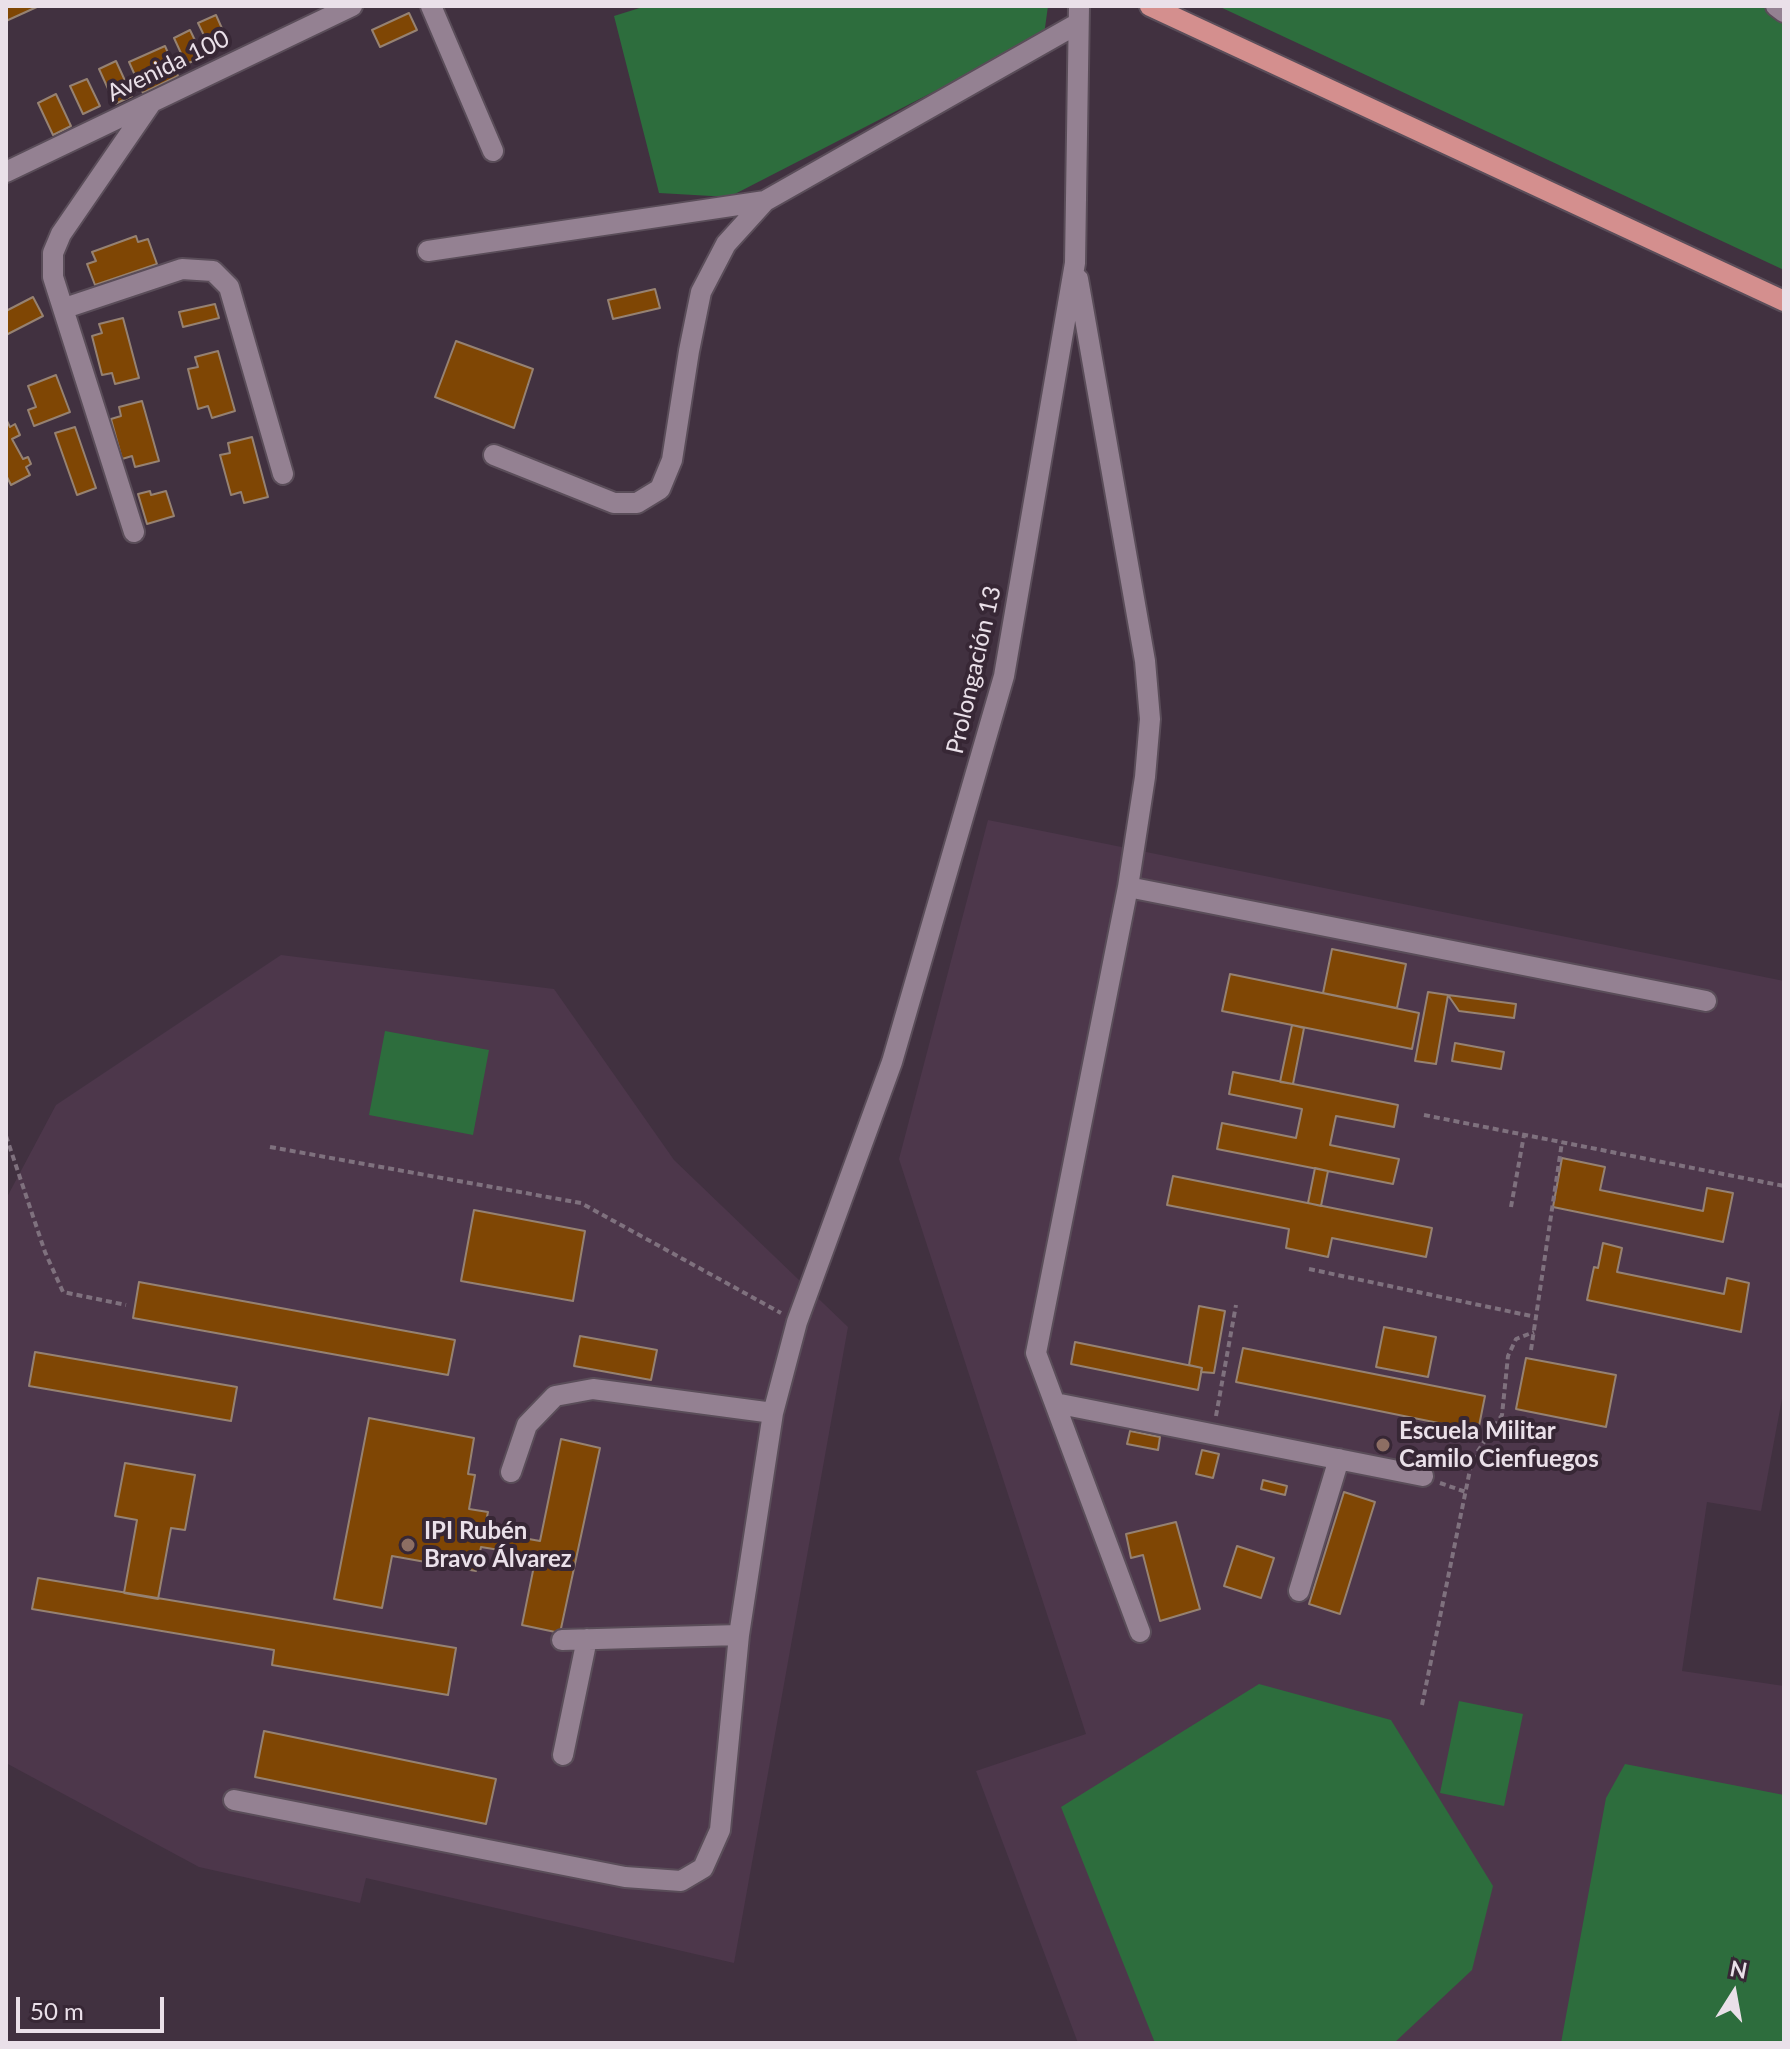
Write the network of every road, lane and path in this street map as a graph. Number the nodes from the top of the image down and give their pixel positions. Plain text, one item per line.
1 (352, 6) edge
2 (431, 6) edge
3 (1150, 6) edge
4 (1776, 6) edge
5 (1784, 12) edge
6 (1078, 15) edge
7 (151, 103) junction
8 (493, 151) dead end
9 (6, 172) edge
10 (765, 201) junction
11 (428, 251) dead end
12 (1075, 263) junction
13 (1784, 301) edge
14 (65, 308) junction
15 (494, 455) dead end
16 (283, 474) dead end
17 (134, 532) dead end
18 (1128, 887) junction
19 (1706, 1001) dead end
20 (1424, 1115) dead end
21 (1524, 1135) junction
22 (6, 1136) edge
23 (1562, 1142) junction
24 (270, 1147) dead end
25 (1784, 1186) edge
26 (1511, 1207) dead end
27 (1309, 1269) dead end
28 (126, 1305) dead end
29 (1236, 1305) dead end
30 (1536, 1317) junction
31 (797, 1322) junction
32 (1534, 1332) junction
33 (1531, 1350) dead end
34 (1055, 1403) junction
35 (773, 1413) junction
36 (1213, 1434) junction
37 (1339, 1459) junction
38 (511, 1472) dead end
39 (1423, 1476) joint
40 (1466, 1492) junction
41 (1299, 1591) dead end
42 (1140, 1632) dead end
43 (739, 1635) junction
44 (587, 1639) junction
45 (562, 1640) dead end
46 (1422, 1705) dead end
47 (563, 1755) dead end
48 (234, 1800) dead end

1 - 7 street, Avenida 100
2 - 8 street
3 - 13 main road
4 - 5 street
6 - 10 street
6 - 12 street, Prolongación 13
7 - 9 street, Avenida 100
7 - 14 street
10 - 11 street
10 - 15 street
12 - 18 street
12 - 31 street, Prolongación 13
14 - 16 street
14 - 17 street
18 - 19 street
18 - 34 street
20 - 21 path
21 - 23 path
21 - 26 path
22 - 28 path
23 - 25 path
23 - 30 path
24 - 31 path
27 - 30 path
29 - 36 path
30 - 32 path
31 - 35 street, Prolongación 13
32 - 33 path
32 - 40 path
34 - 36 street
34 - 42 street
35 - 38 street
35 - 43 street, Prolongación 13
36 - 37 street
37 - 39 street
37 - 41 street
39 - 40 path
40 - 46 path
43 - 44 street
43 - 48 street, Prolongación 13
44 - 45 street
44 - 47 street

